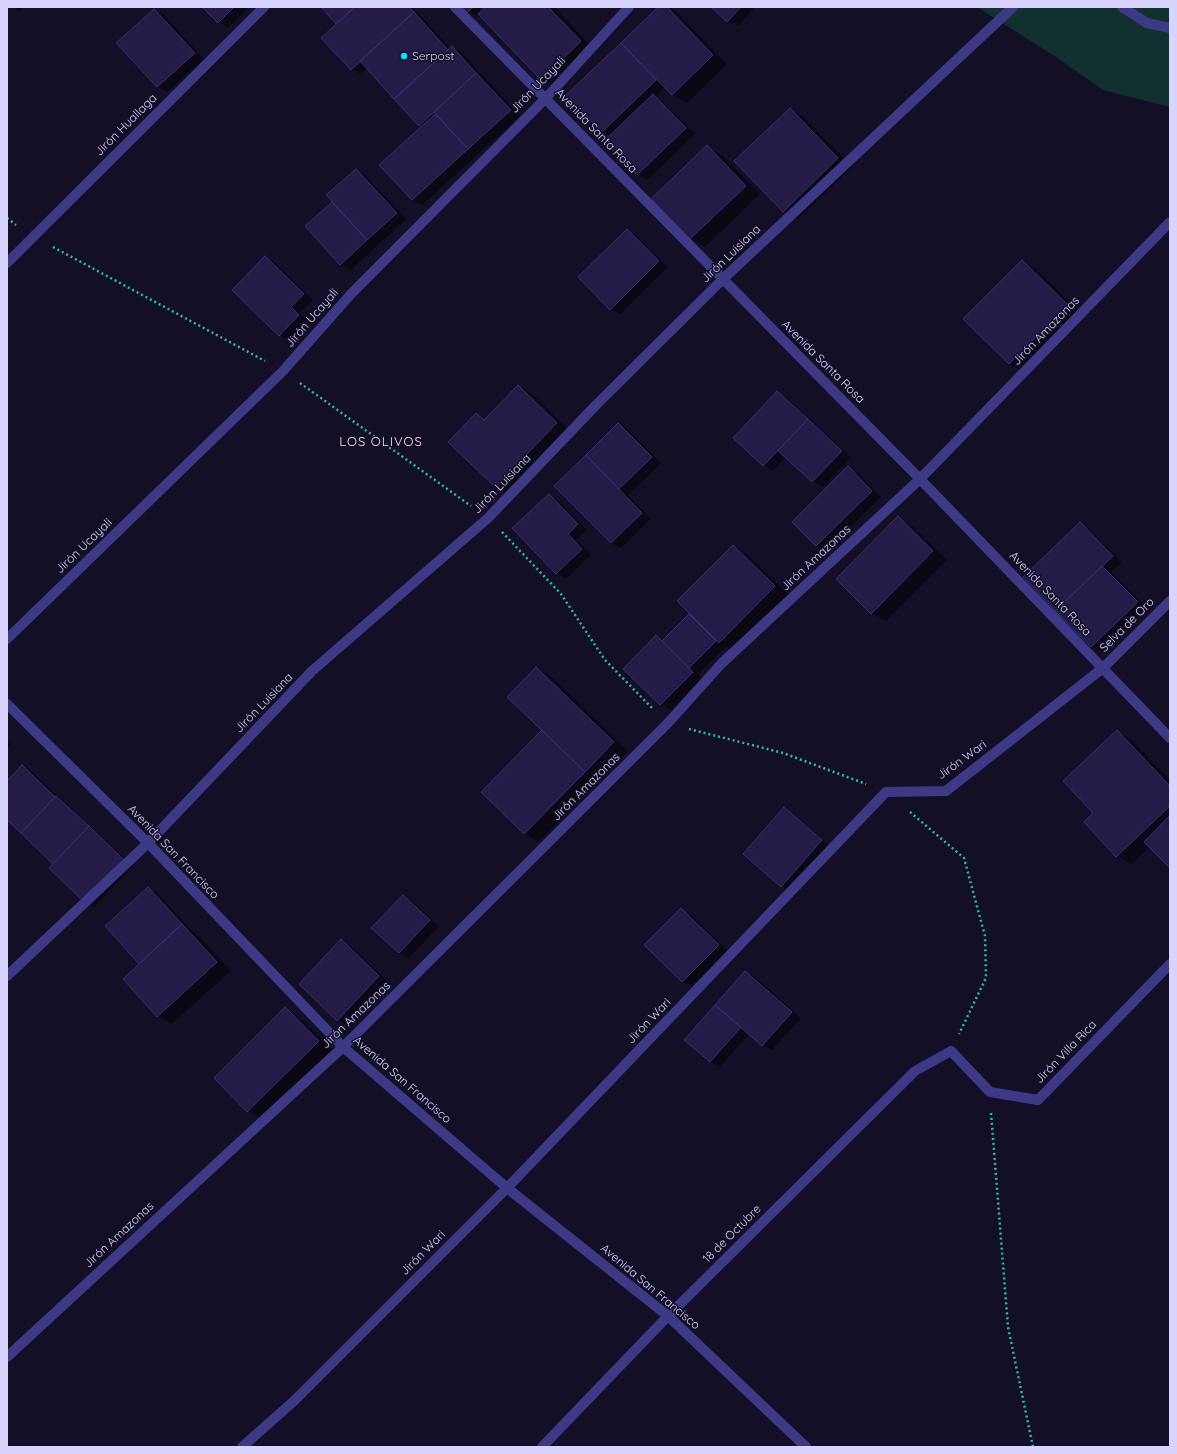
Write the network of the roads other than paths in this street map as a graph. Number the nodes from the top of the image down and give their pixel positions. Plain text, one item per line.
1 (264, 7) edge
2 (455, 7) edge
3 (630, 7) edge
4 (1013, 7) edge
5 (1122, 7) edge
6 (1170, 28) edge
7 (546, 98) junction
8 (1170, 222) edge
9 (7, 263) edge
10 (723, 279) junction
11 (920, 479) junction
12 (1170, 601) edge
13 (7, 639) edge
14 (1103, 668) junction
15 (7, 704) edge
16 (1170, 738) edge
17 (148, 843) junction
18 (1170, 964) edge
19 (7, 976) edge
20 (343, 1047) junction
21 (951, 1051) joint
22 (507, 1188) junction
23 (668, 1316) junction
24 (7, 1356) edge
25 (242, 1447) edge
26 (542, 1447) edge
27 (806, 1447) edge

1 - 9 street, Jirón Huallaga
2 - 7 street, Avenida Santa Rosa
3 - 7 street, Jirón Ucayali
4 - 10 street, Jirón Luisiana
5 - 6 street
7 - 10 street, Avenida Santa Rosa
7 - 13 street, Jirón Ucayali
8 - 11 street, Jirón Amazonas
10 - 11 street, Avenida Santa Rosa
10 - 17 street, Jirón Luisiana
11 - 14 street, Avenida Santa Rosa
11 - 20 street, Jirón Amazonas
12 - 14 street, Selva de Oro
14 - 16 street, Avenida Santa Rosa
14 - 22 street, Jirón Wari
15 - 17 street, Avenida San Francisco
17 - 19 street, Jirón Luisiana
17 - 20 street, Avenida San Francisco
18 - 21 street, Jirón Villa Rica
20 - 22 street, Avenida San Francisco
20 - 24 street, Jirón Amazonas
21 - 23 street, 18 de Octubre
22 - 23 street, Avenida San Francisco
22 - 25 street, Jirón Wari
23 - 26 street, 18 de Octubre
23 - 27 street, Avenida San Francisco

